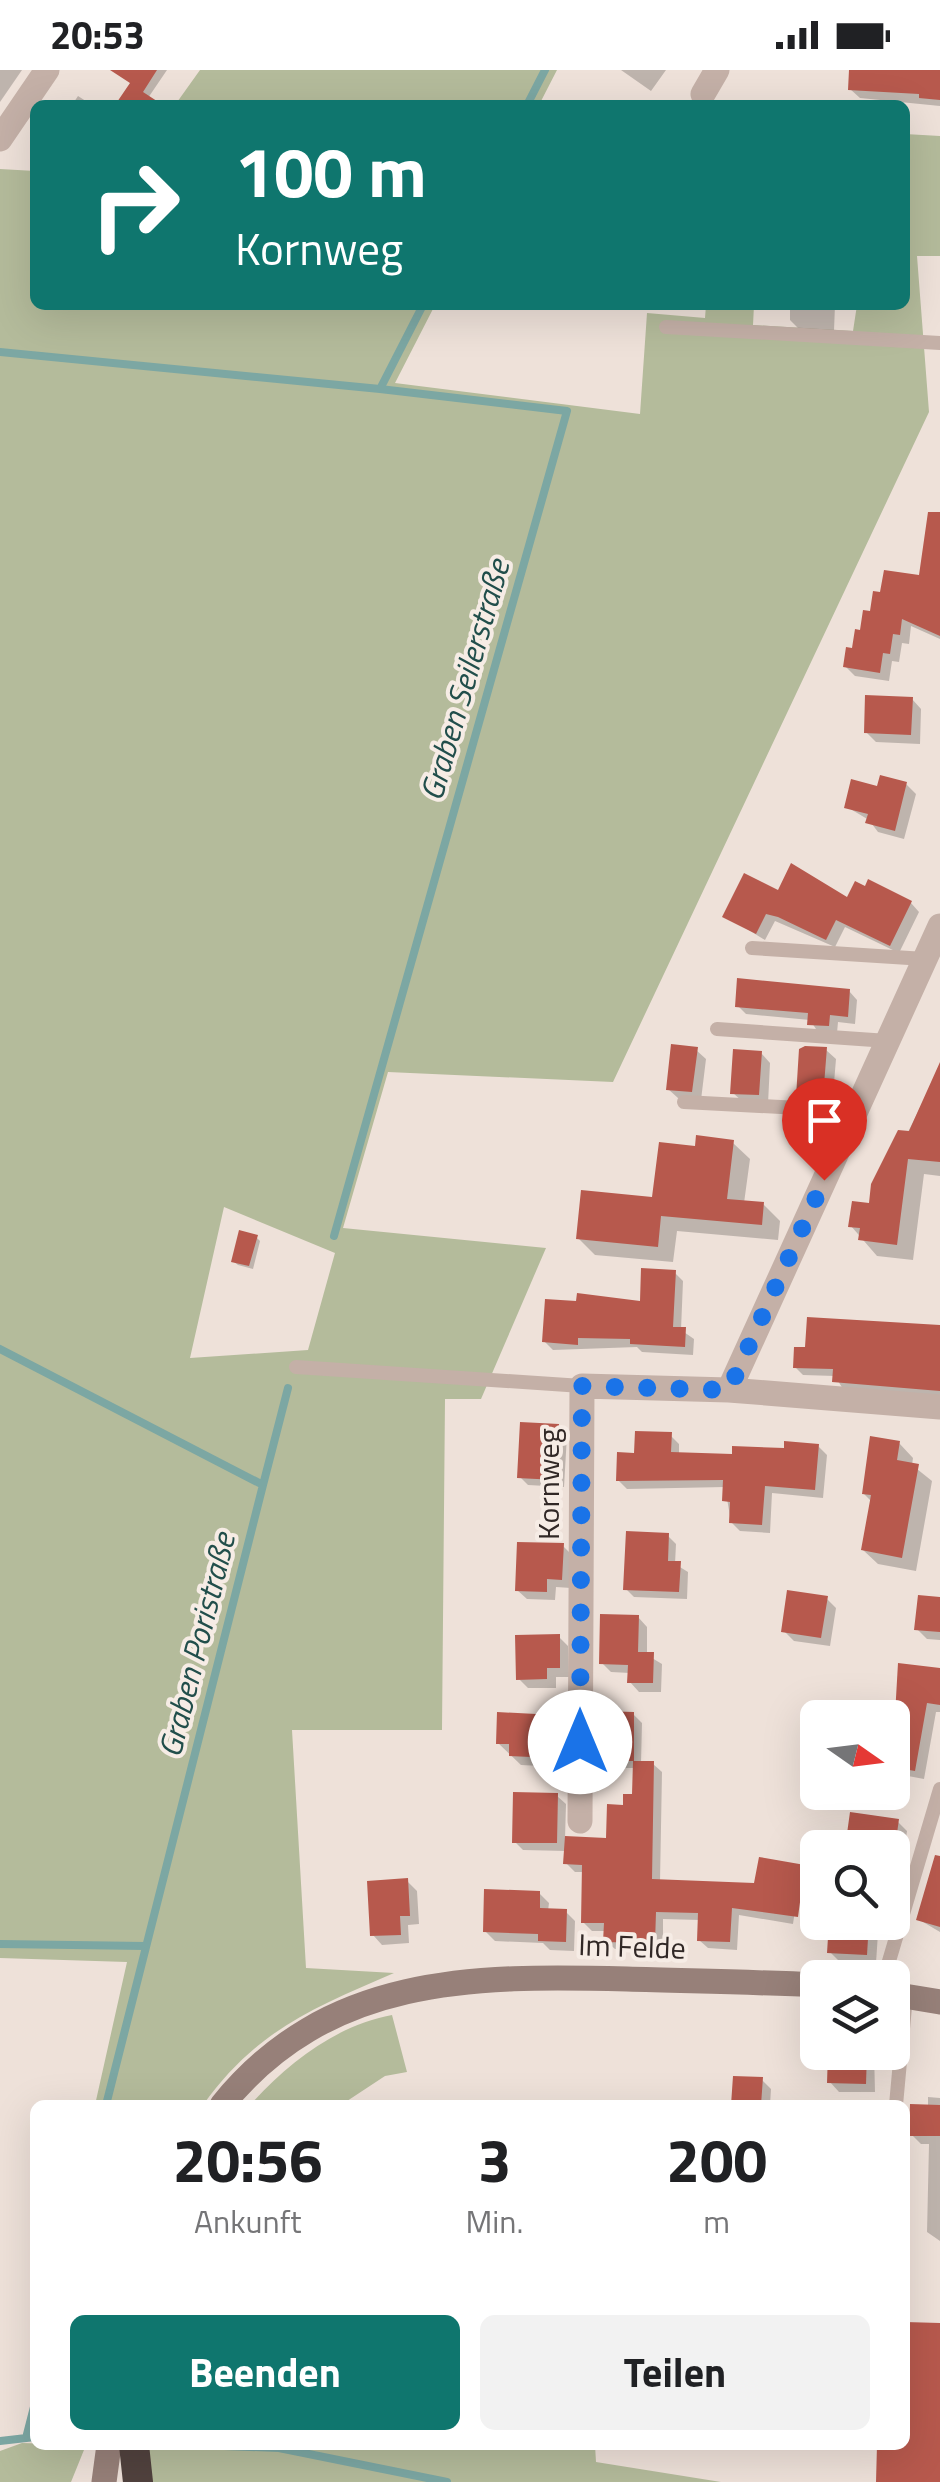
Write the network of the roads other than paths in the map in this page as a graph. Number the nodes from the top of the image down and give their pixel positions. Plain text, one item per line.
1 (47, 70) edge
2 (717, 70) edge
3 (703, 94) dead end
4 (0, 139) edge
5 (666, 327) dead end
6 (940, 342) edge
7 (940, 926) edge
8 (752, 948) dead end
9 (925, 959) junction
10 (717, 1029) dead end
11 (888, 1041) junction
12 (684, 1102) dead end
13 (856, 1111) junction
14 (296, 1367) dead end
15 (582, 1386) junction
16 (729, 1390) junction
17 (940, 1406) edge
18 (940, 1790) edge
19 (580, 1821) dead end
20 (889, 1960) edge
21 (800, 1984) edge
22 (910, 1997) edge
23 (940, 2002) edge
24 (897, 2070) edge
25 (227, 2100) edge
26 (896, 2100) edge
27 (135, 2450) edge
28 (138, 2482) edge

1 - 4 street
2 - 3 street
5 - 6 lane
7 - 9 street
8 - 9 lane
9 - 11 street
10 - 11 lane
11 - 13 street
12 - 13 lane
13 - 16 street
14 - 15 lane
15 - 16 street, Kornweg
15 - 19 street, Kornweg
16 - 17 street, Kornweg
18 - 20 lane
21 - 25 main road, Im Felde
22 - 23 main road
24 - 26 lane
27 - 28 highway

